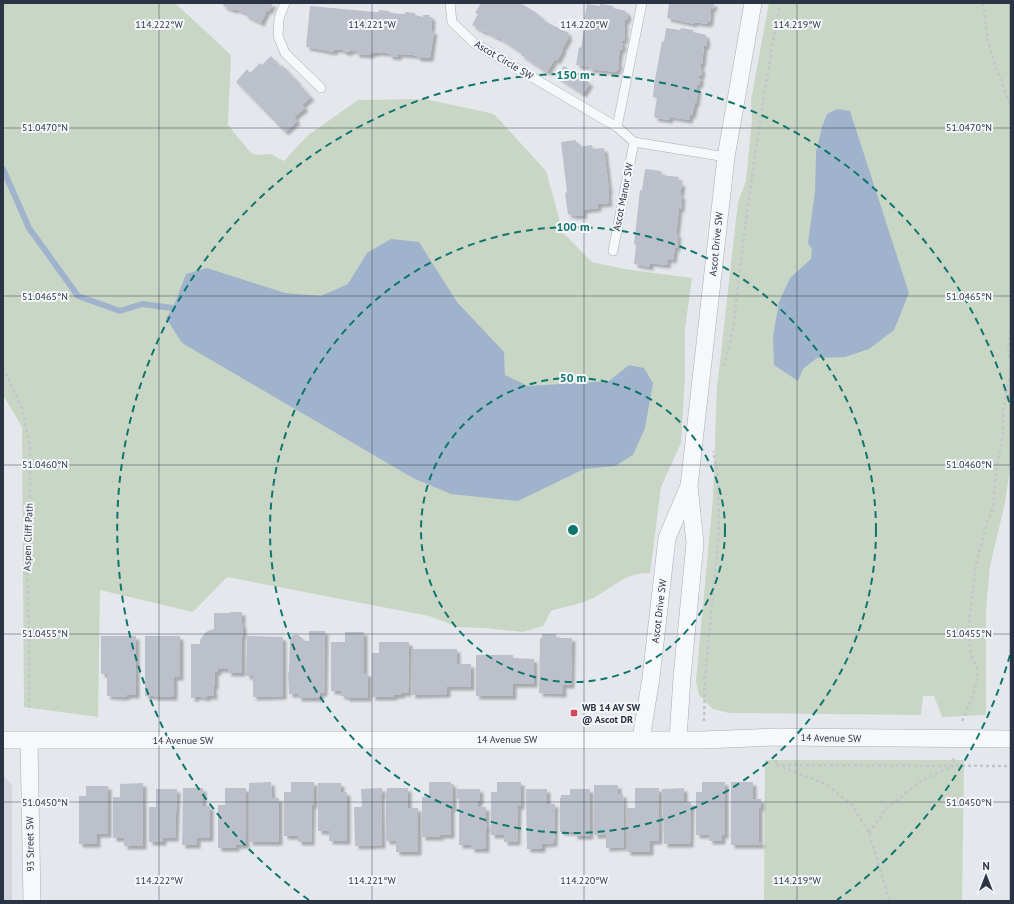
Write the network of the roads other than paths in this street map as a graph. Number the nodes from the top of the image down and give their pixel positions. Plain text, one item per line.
1 (285, 3) edge
2 (450, 3) edge
3 (642, 3) edge
4 (753, 3) edge
5 (321, 88) dead end
6 (617, 127) junction
7 (634, 142) junction
8 (726, 157) junction
9 (613, 251) dead end
10 (689, 486) junction
11 (641, 739) junction
12 (678, 739) junction
13 (1011, 739) edge
14 (3, 740) edge
15 (29, 740) junction
16 (32, 901) edge

1 - 5 lane
2 - 6 lane, Ascot Circle SW
3 - 6 lane
4 - 8 street, Ascot Drive SW
6 - 7 lane, Ascot Circle SW
7 - 8 lane
7 - 9 lane, Ascot Manor SW
8 - 10 street, Ascot Drive SW
10 - 11 street, Ascot Drive SW
10 - 12 street, Ascot Drive SW
11 - 12 street, 14 Avenue SW
11 - 15 street, 14 Avenue SW
12 - 13 street, 14 Avenue SW
14 - 15 street, 14 Avenue SW
15 - 16 street, 93 Street SW

